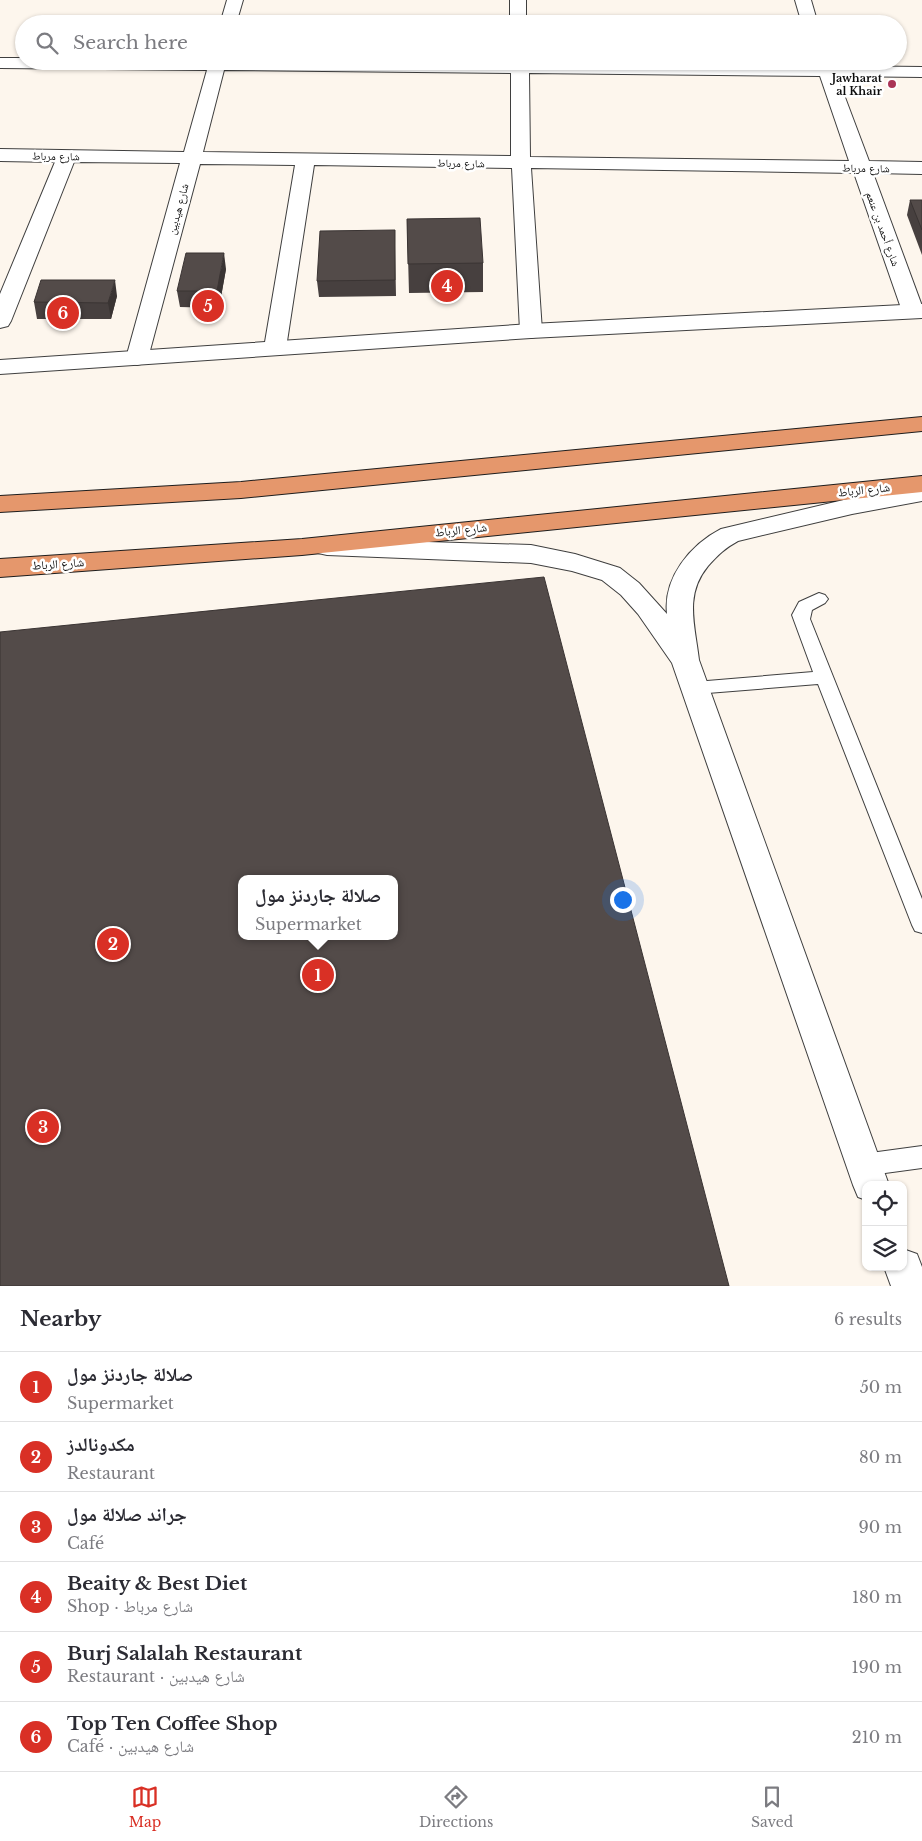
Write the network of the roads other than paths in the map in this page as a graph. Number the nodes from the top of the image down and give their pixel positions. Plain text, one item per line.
1 (235, 0) edge
2 (518, 0) edge
3 (803, 0) edge
4 (231, 15) edge
5 (518, 15) edge
6 (807, 15) edge
7 (0, 63) edge
8 (15, 63) edge
9 (216, 70) edge
10 (520, 70) edge
11 (825, 70) edge
12 (889, 70) edge
13 (922, 72) edge
14 (0, 155) edge
15 (67, 155) junction
16 (192, 159) junction
17 (305, 161) junction
18 (521, 164) junction
19 (861, 168) junction
20 (922, 168) edge
21 (917, 311) edge
22 (0, 321) edge
23 (531, 332) junction
24 (275, 348) junction
25 (137, 358) junction
26 (0, 367) edge
27 (922, 424) edge
28 (922, 484) edge
29 (922, 494) edge
30 (0, 504) edge
31 (302, 547) junction
32 (0, 568) edge
33 (819, 599) dead end
34 (690, 674) junction
35 (824, 677) junction
36 (922, 925) edge
37 (922, 1156) edge
38 (867, 1175) edge
39 (904, 1271) edge
40 (910, 1286) edge

1 - 4 street
2 - 5 street
3 - 6 street
7 - 8 street
9 - 16 street, شارع هيدبين
10 - 18 street
11 - 19 street, شارع أحمد بن عنعم
12 - 13 street
14 - 15 street, شارع مرباط
15 - 16 street, شارع مرباط
15 - 22 street
16 - 17 street, شارع مرباط
16 - 25 street, شارع هيدبين
17 - 18 street, شارع مرباط
17 - 24 street
18 - 19 street, شارع مرباط
18 - 23 street
19 - 20 street, شارع مرباط
19 - 21 street, شارع أحمد بن عنعم
21 - 23 street
23 - 24 street
24 - 25 street
25 - 26 street
27 - 30 highway
28 - 31 highway, شارع الرباط
29 - 34 street
31 - 32 highway, شارع الرباط
31 - 34 street
33 - 35 lane
34 - 35 lane
34 - 38 street
35 - 36 lane
37 - 38 lane
39 - 40 street

